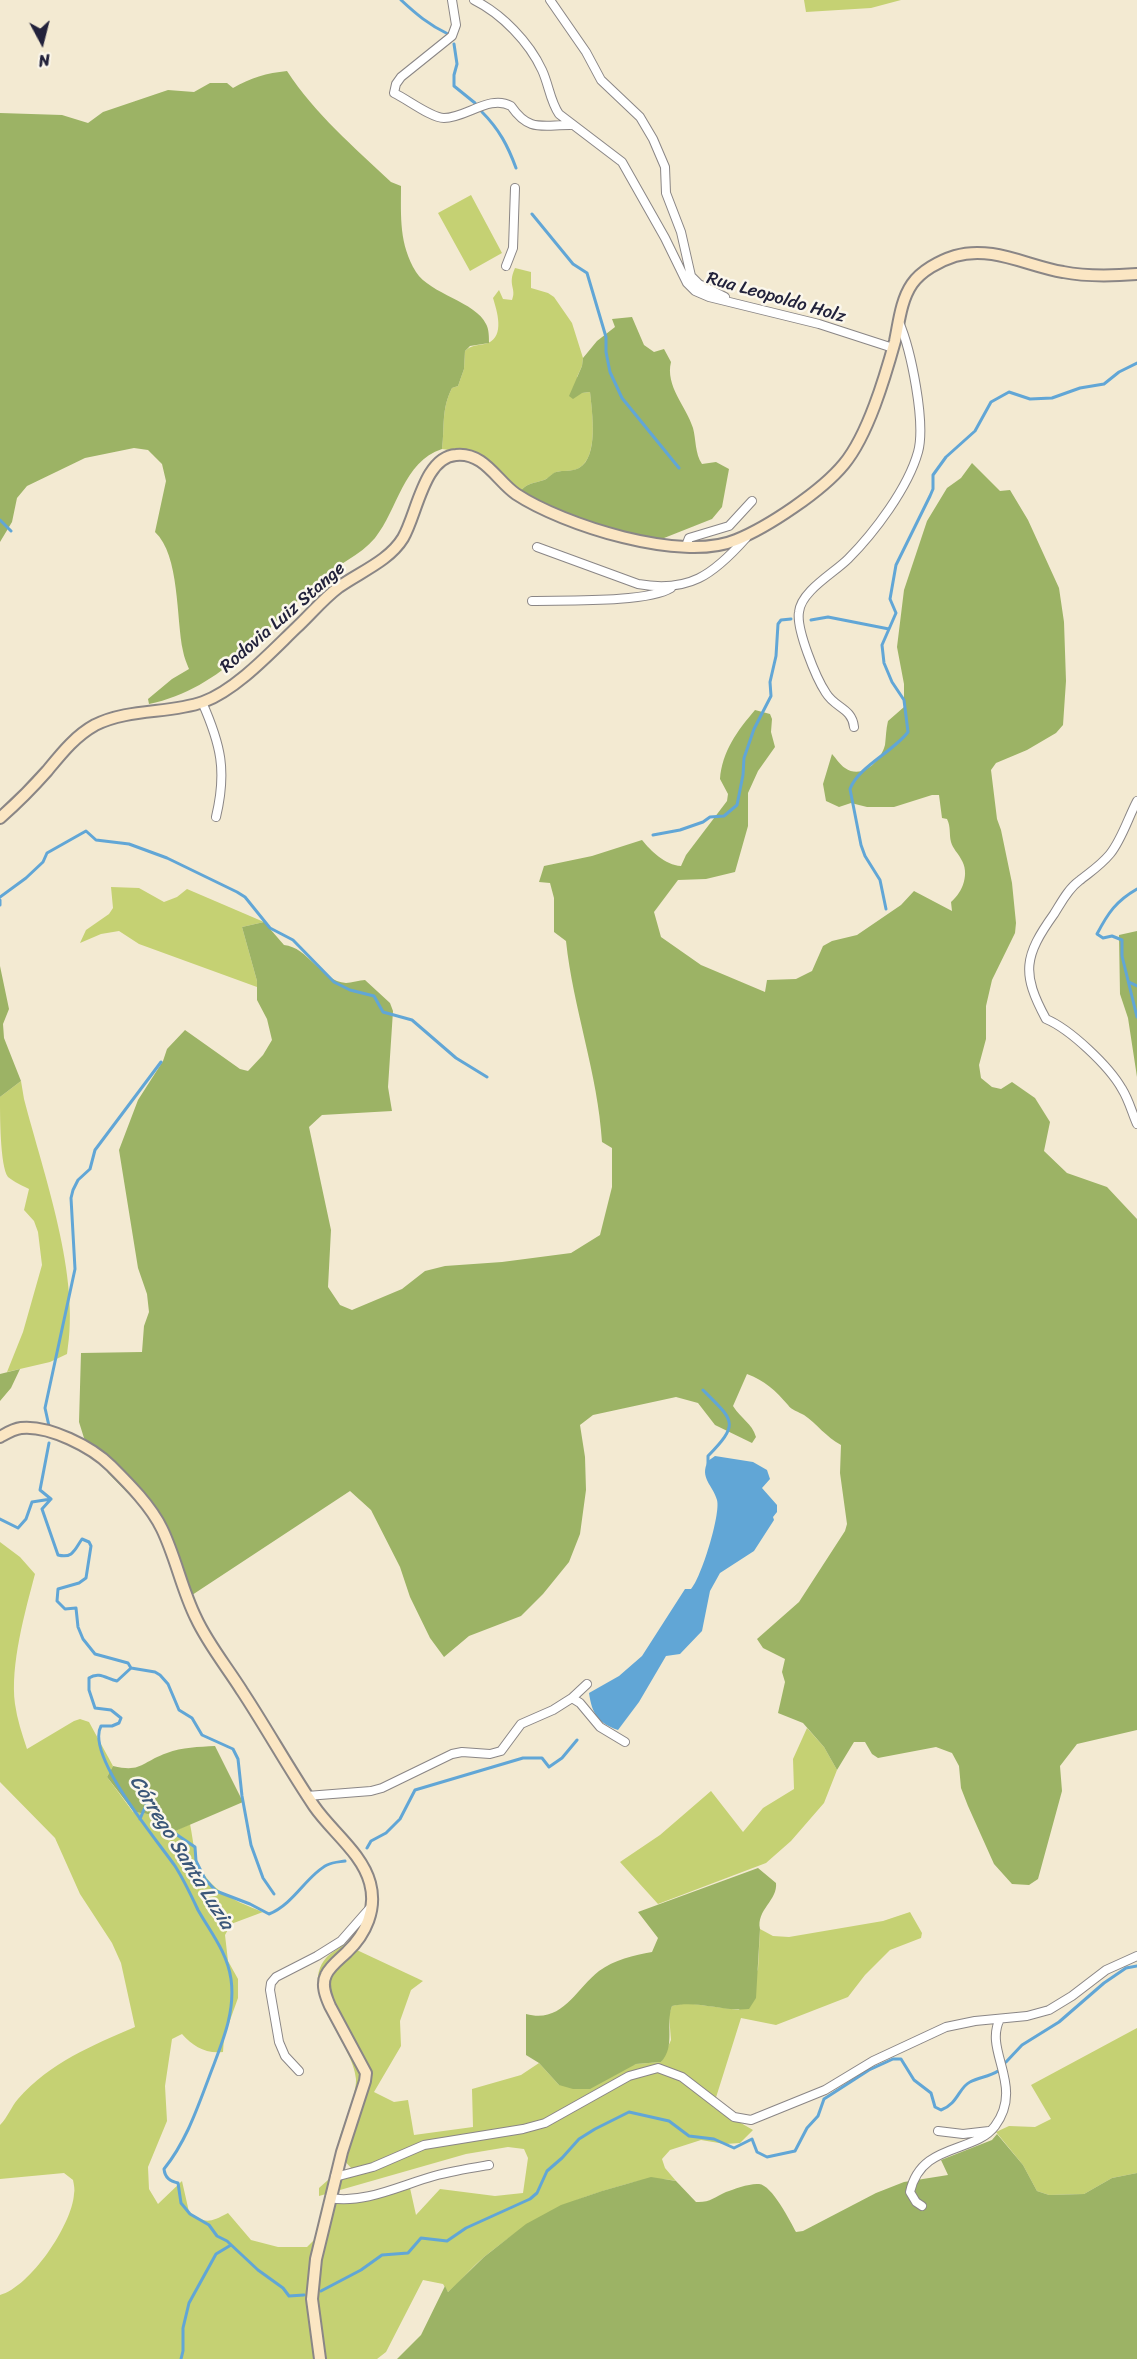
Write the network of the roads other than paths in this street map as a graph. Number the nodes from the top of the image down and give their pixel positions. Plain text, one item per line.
1 (452, 0) edge
2 (474, 0) edge
3 (550, 0) edge
4 (570, 125) junction
5 (515, 188) dead end
6 (506, 266) dead end
7 (1137, 274) edge
8 (744, 305) junction
9 (899, 322) junction
10 (892, 348) junction
11 (752, 501) dead end
12 (749, 534) junction
13 (686, 546) junction
14 (537, 548) dead end
15 (675, 586) junction
16 (532, 602) dead end
17 (202, 702) junction
18 (854, 727) dead end
19 (1137, 801) edge
20 (216, 817) dead end
21 (0, 818) edge
22 (1137, 1124) edge
23 (0, 1437) edge
24 (586, 1684) dead end
25 (572, 1698) junction
26 (626, 1742) dead end
27 (307, 1796) junction
28 (371, 1907) junction
29 (1137, 1956) edge
30 (1000, 2019) junction
31 (299, 2071) dead end
32 (938, 2131) dead end
33 (991, 2131) junction
34 (489, 2165) dead end
35 (335, 2176) junction
36 (330, 2198) junction
37 (922, 2206) dead end
38 (320, 2359) edge

1 - 4 street
2 - 4 street, Rua Leopoldo Holz
3 - 8 street
4 - 8 street, Rua Leopoldo Holz
5 - 6 street
7 - 9 street, Rodovia Luiz Stange
8 - 10 street, Rua Leopoldo Holz
9 - 10 street, Rodovia Luiz Stange
9 - 18 street
10 - 12 street, Rodovia Luiz Stange
11 - 13 street
12 - 13 street, Rodovia Luiz Stange
12 - 15 street
13 - 17 street, Rodovia Luiz Stange
14 - 15 street
15 - 16 street
17 - 20 street
17 - 21 street, Rodovia Luiz Stange
19 - 22 street
23 - 27 street
24 - 25 street
25 - 26 street
25 - 27 street
27 - 28 street
28 - 31 street
28 - 35 street
29 - 30 street
30 - 33 street
30 - 35 street
32 - 33 street
33 - 37 street
34 - 36 street
35 - 36 street
36 - 38 street

